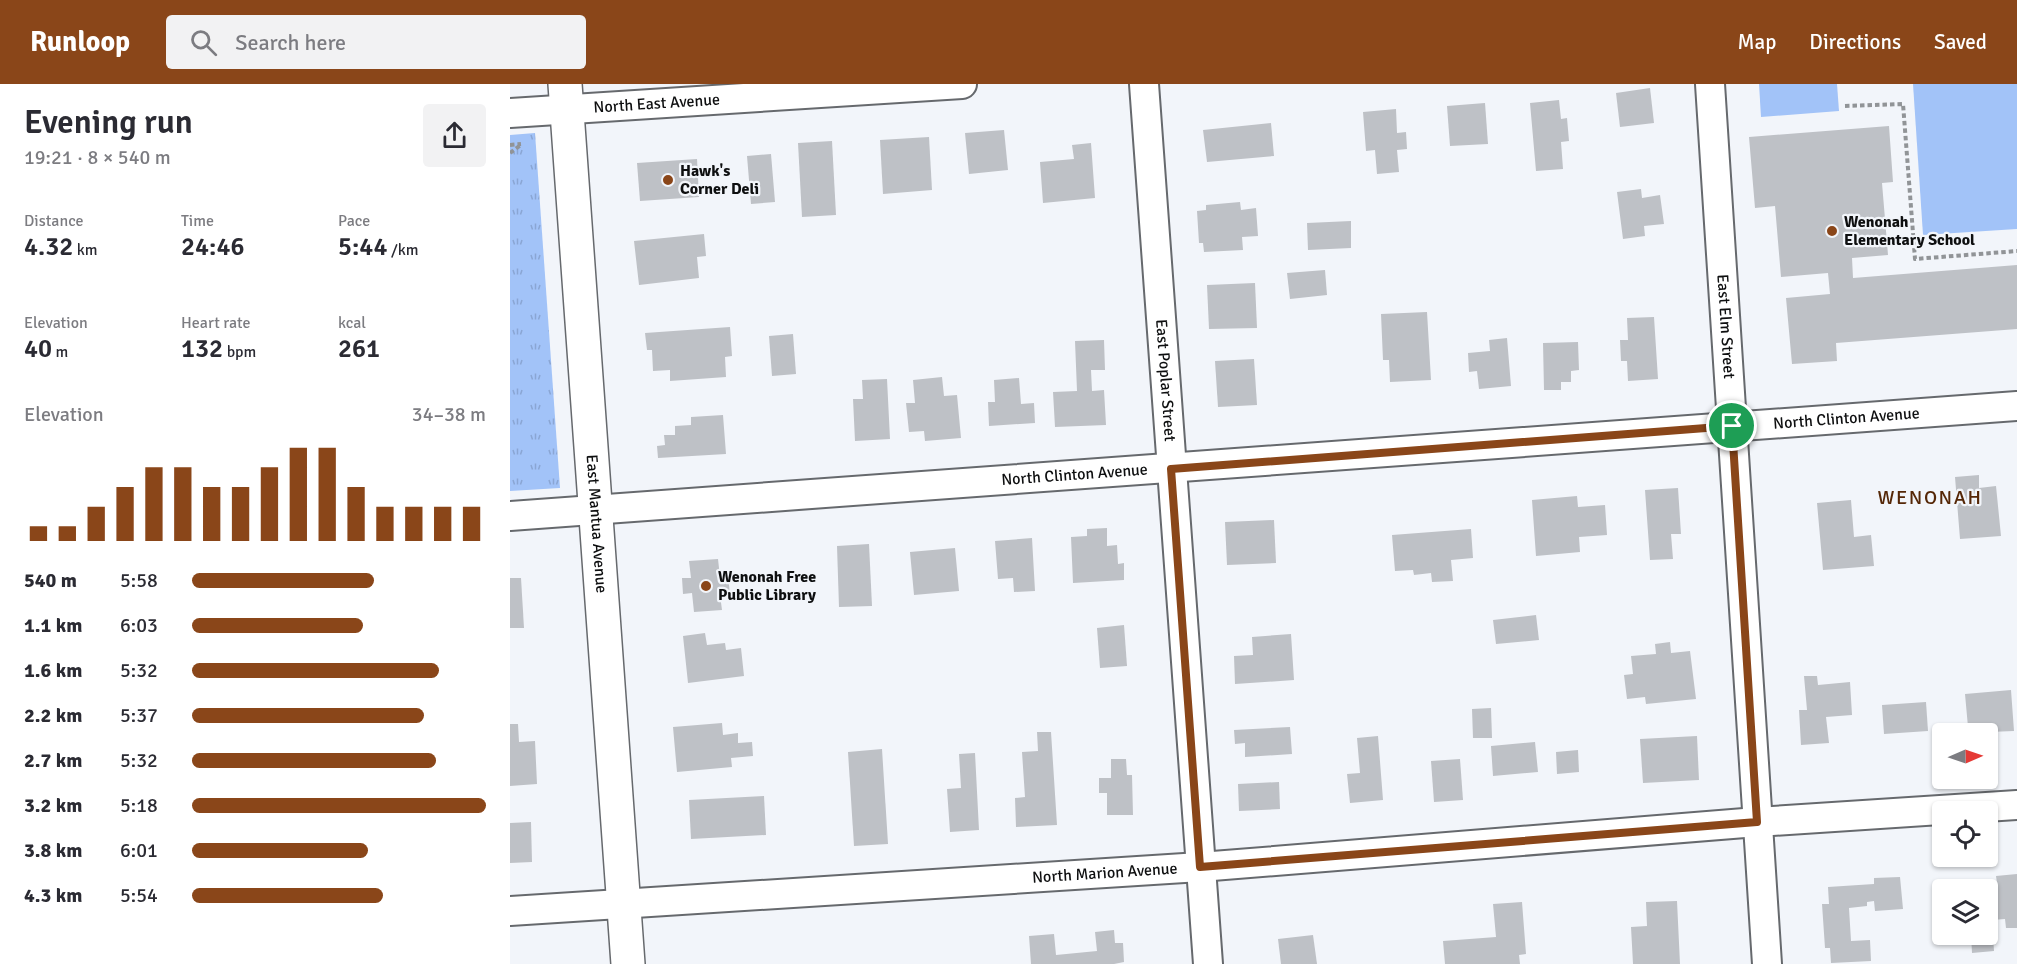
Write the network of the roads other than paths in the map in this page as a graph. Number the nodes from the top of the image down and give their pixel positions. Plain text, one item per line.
1 (962, 84) edge
2 (1144, 84) edge
3 (1710, 84) edge
4 (566, 96) edge
5 (510, 113) edge
6 (2017, 406) edge
7 (1732, 426) junction
8 (1171, 469) junction
9 (597, 510) junction
10 (510, 516) edge
11 (2017, 805) edge
12 (1757, 822) junction
13 (1200, 867) junction
14 (623, 902) junction
15 (510, 911) edge
16 (628, 964) edge
17 (1208, 964) edge
18 (1767, 964) edge

1 - 4 street, North East Avenue
2 - 8 street, East Poplar Street
3 - 7 street, East Elm Street
4 - 5 street, North East Avenue
4 - 9 street, East Mantua Avenue
6 - 7 street, North Clinton Avenue
7 - 8 street, North Clinton Avenue
7 - 12 street, East Elm Street
8 - 9 street, North Clinton Avenue
8 - 13 street, East Poplar Street
9 - 10 street, North Clinton Avenue
9 - 14 street, East Mantua Avenue
11 - 12 street, North Marion Avenue
12 - 13 street, North Marion Avenue
12 - 18 street, East Elm Street
13 - 14 street, North Marion Avenue
13 - 17 street, East Poplar Street
14 - 15 street, North Marion Avenue
14 - 16 street, East Mantua Avenue

